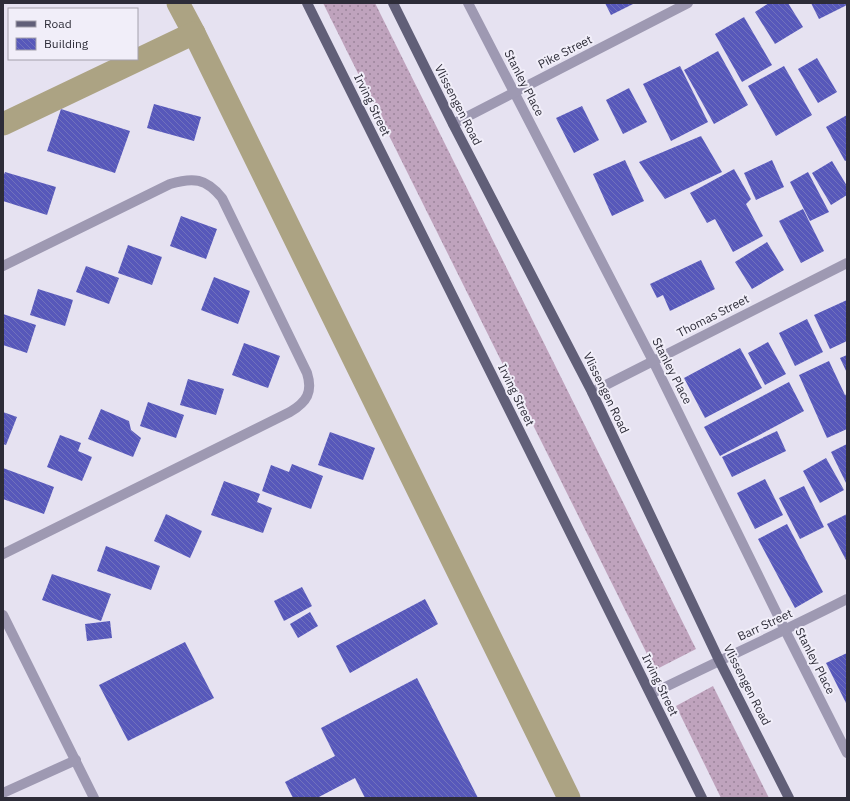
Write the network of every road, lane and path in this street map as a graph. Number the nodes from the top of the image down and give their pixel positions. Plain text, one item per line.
1 (307, 3) edge
2 (393, 3) edge
3 (468, 3) edge
4 (688, 3) edge
5 (514, 93) junction
6 (452, 124) junction
7 (847, 263) edge
8 (3, 266) edge
9 (653, 360) junction
10 (592, 392) junction
11 (3, 554) edge
12 (847, 599) edge
13 (3, 615) edge
14 (785, 630) junction
15 (7, 634) edge
16 (719, 660) junction
17 (651, 694) junction
18 (847, 753) edge
19 (76, 760) junction
20 (3, 793) edge
21 (94, 798) edge
22 (702, 798) edge
23 (789, 798) edge

1 - 17 main road, Irving Street
2 - 6 main road, Vlissengen Road
3 - 5 street, Stanley Place
4 - 5 street, Pike Street
5 - 6 street, Pike Street
5 - 9 street, Stanley Place
6 - 10 main road, Vlissengen Road
7 - 9 street, Thomas Street
8 - 11 street
9 - 10 street, Thomas Street
9 - 14 street, Stanley Place
10 - 16 main road, Vlissengen Road
12 - 14 street, Barr Street
13 - 15 street
14 - 16 street, Barr Street
14 - 18 street, Stanley Place
15 - 19 street
16 - 17 street, Barr Street
16 - 23 main road, Vlissengen Road
17 - 22 main road, Irving Street
19 - 20 street
19 - 21 street

